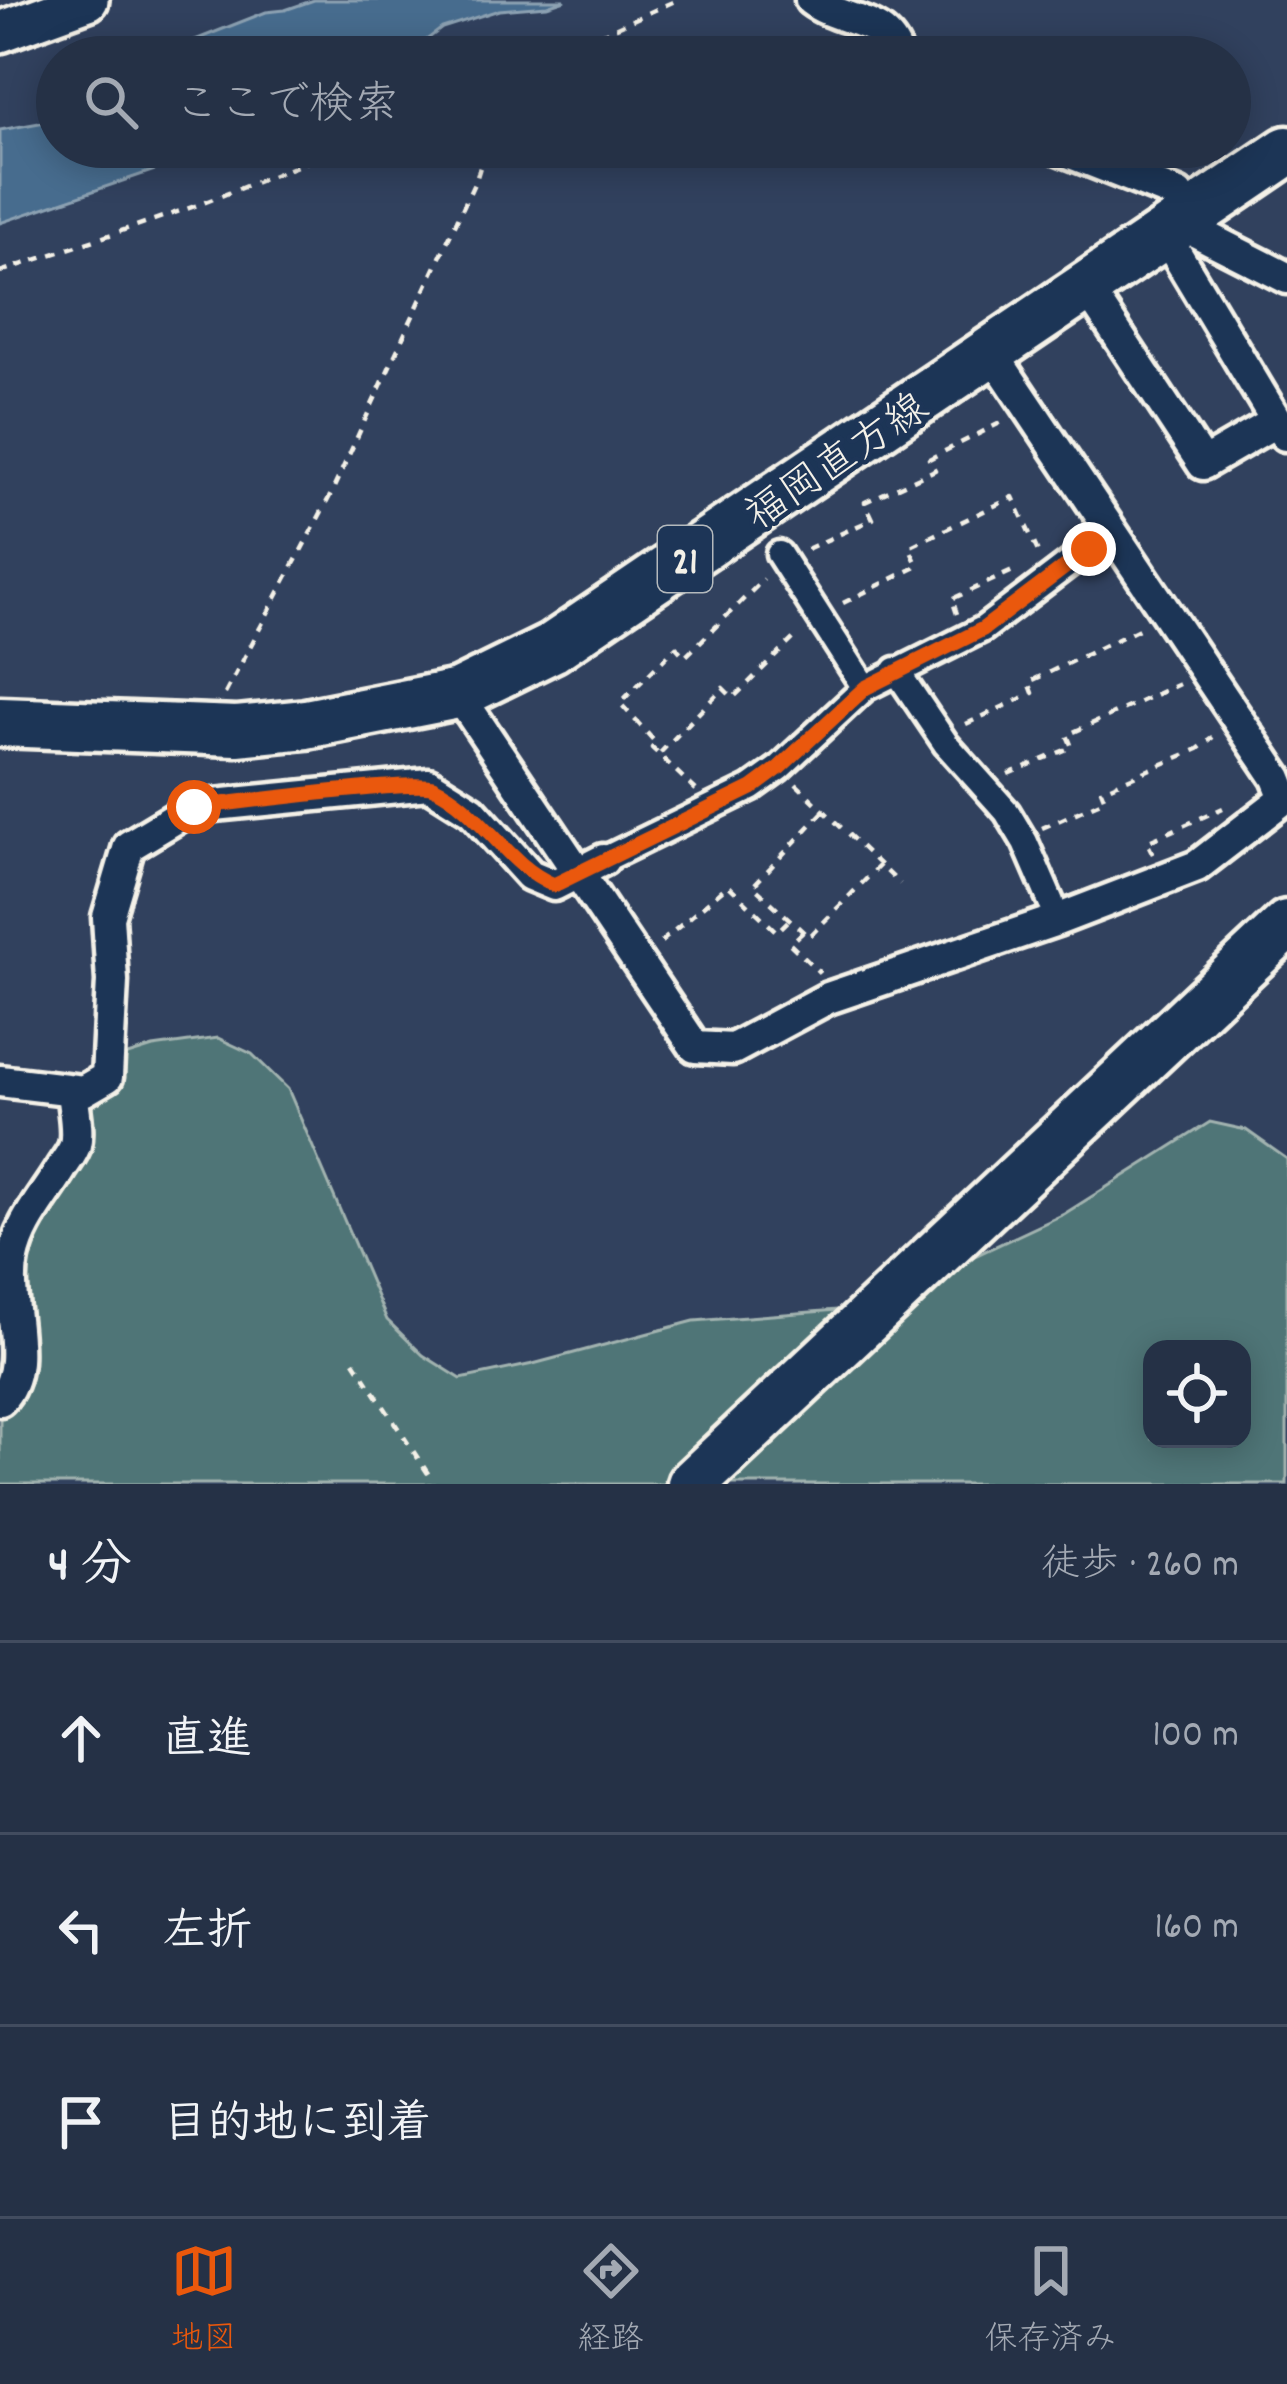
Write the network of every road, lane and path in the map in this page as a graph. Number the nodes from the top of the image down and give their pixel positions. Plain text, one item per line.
1 (88, 0) edge
2 (676, 0) edge
3 (811, 0) edge
4 (0, 32) edge
5 (596, 36) edge
6 (888, 36) edge
7 (1287, 151) edge
8 (292, 168) edge
9 (479, 168) edge
10 (1109, 168) edge
11 (1178, 226) junction
12 (0, 272) edge
13 (1287, 278) edge
14 (1087, 288) junction
15 (992, 353) junction
16 (1029, 409) junction
17 (1282, 429) edge
18 (1112, 531) junction
19 (781, 557) junction
20 (1041, 558) dead end
21 (1023, 566) dead end
22 (1165, 610) junction
23 (818, 615) junction
24 (959, 621) dead end
25 (1203, 668) junction
26 (896, 670) junction
27 (865, 688) junction
28 (458, 694) junction
29 (1236, 718) junction
30 (0, 722) edge
31 (204, 730) junction
32 (941, 735) junction
33 (660, 753) junction
34 (779, 768) junction
35 (981, 785) junction
36 (713, 807) junction
37 (1223, 808) dead end
38 (823, 812) junction
39 (1022, 836) junction
40 (1153, 854) dead end
41 (880, 865) junction
42 (591, 866) junction
43 (900, 884) dead end
44 (1054, 911) junction
45 (789, 920) junction
46 (1287, 925) edge
47 (803, 932) junction
48 (636, 959) junction
49 (842, 993) junction
50 (0, 1081) edge
51 (72, 1090) junction
52 (354, 1361) dead end
53 (0, 1400) edge
54 (429, 1484) edge
55 (692, 1484) edge

1 - 4 street
2 - 5 path
3 - 6 street
7 - 11 main road, 福岡直方線 / 21
8 - 12 path
9 - 31 path
10 - 11 street
11 - 13 street
11 - 14 main road, 福岡直方線 / 21
11 - 17 street
14 - 15 main road, 福岡直方線 / 21
14 - 17 street
15 - 16 street
15 - 28 main road, 福岡直方線 / 21
16 - 18 street
16 - 19 path
18 - 22 street
18 - 26 street
19 - 23 street
19 - 33 path
20 - 23 path
21 - 24 path
22 - 25 street
22 - 32 path
23 - 27 street
23 - 33 path
25 - 29 street
25 - 35 path
26 - 27 street
26 - 32 street
27 - 34 street
28 - 31 main road, 福岡直方線 / 21
28 - 42 street
29 - 39 path
29 - 44 street
30 - 31 main road, 福岡直方線 / 21
32 - 35 street
33 - 36 path
34 - 36 street
34 - 38 path
35 - 39 street
36 - 42 street
37 - 40 path
38 - 41 path
38 - 45 path
39 - 44 street
41 - 43 path
41 - 47 path
42 - 48 street
42 - 51 street
44 - 49 street
45 - 47 path
45 - 48 path
46 - 55 main road
47 - 49 path
48 - 49 street
50 - 51 street
51 - 53 street
52 - 54 path

